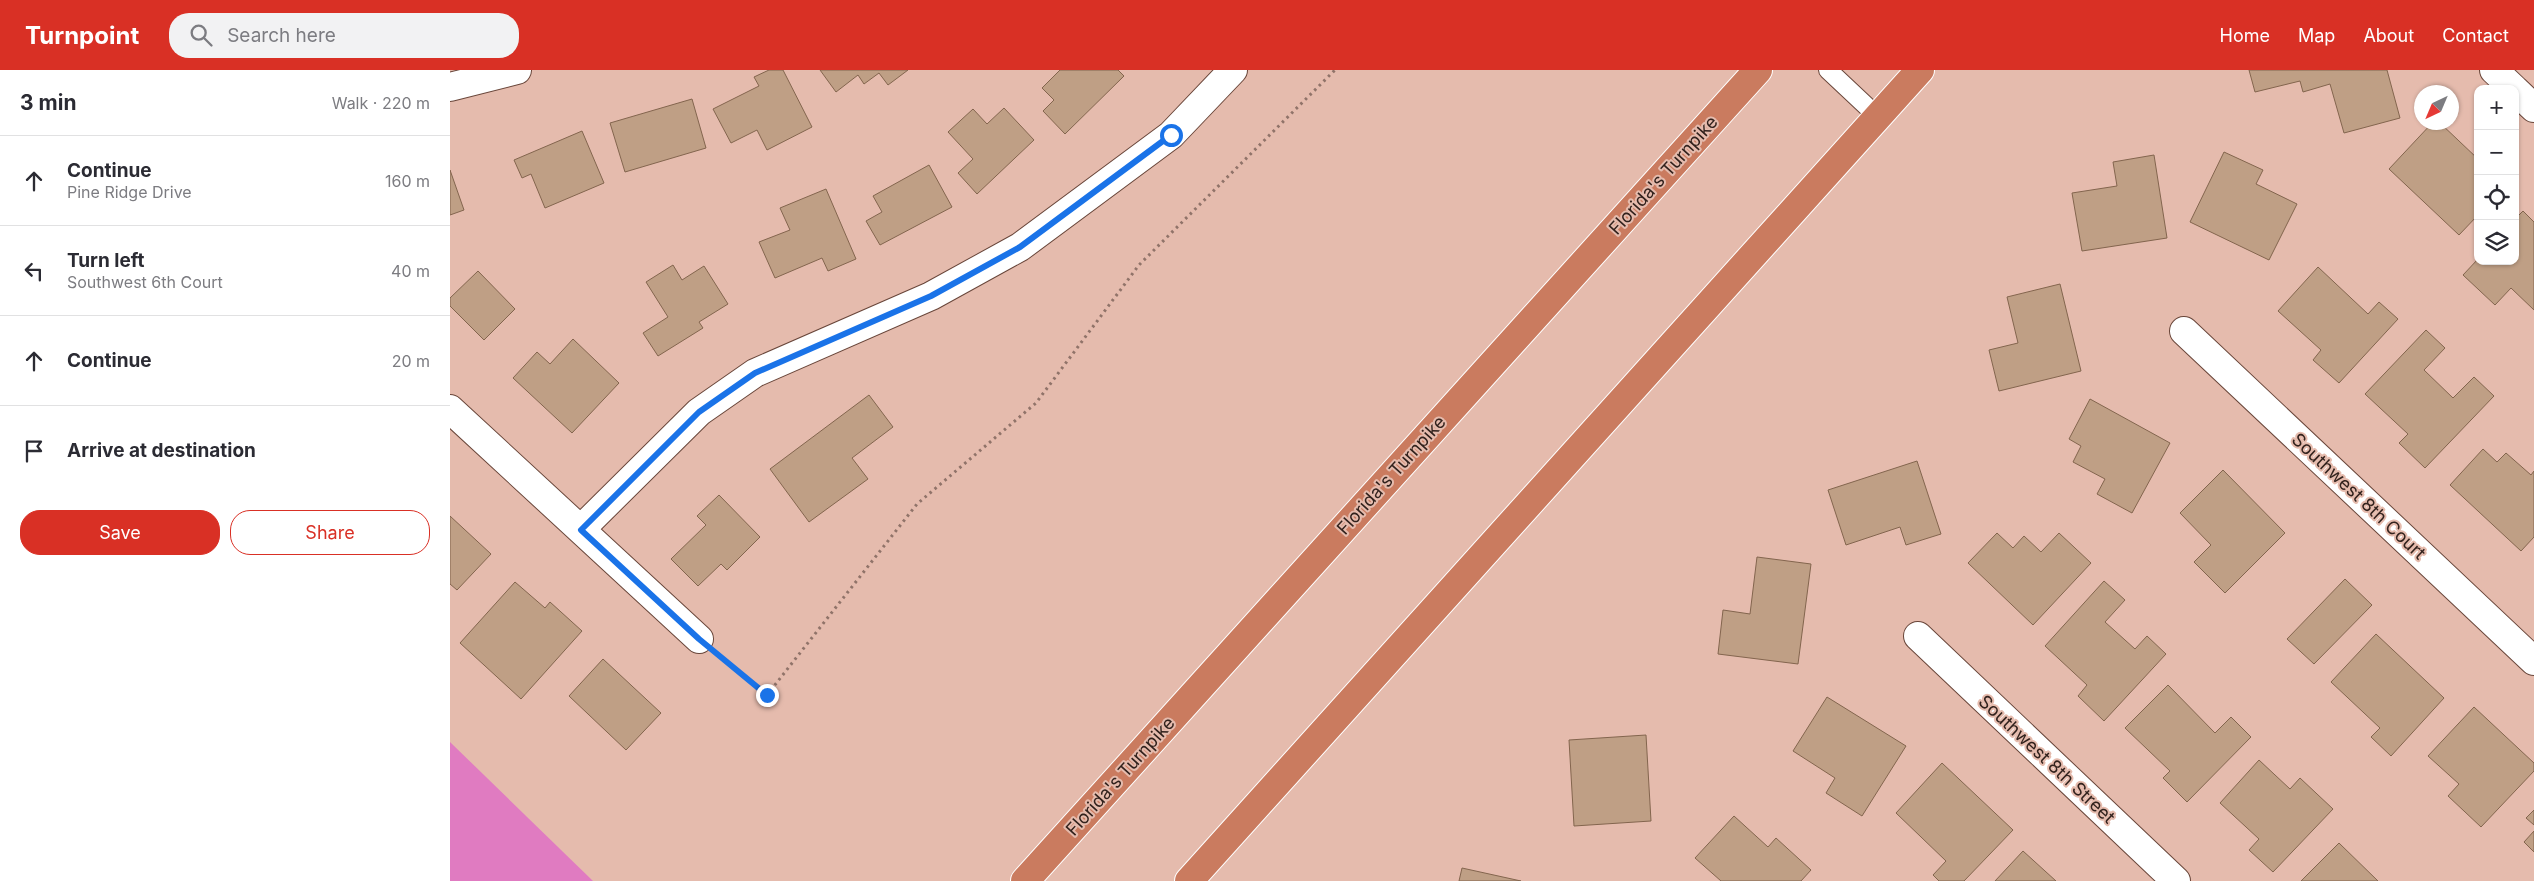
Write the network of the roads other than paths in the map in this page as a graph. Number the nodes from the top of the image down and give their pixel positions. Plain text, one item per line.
1 (518, 70) edge
2 (1233, 70) edge
3 (1758, 70) edge
4 (1828, 70) edge
5 (1920, 70) edge
6 (2494, 70) edge
7 (2509, 85) edge
8 (450, 87) edge
9 (2519, 94) edge
10 (2534, 108) edge
11 (1878, 117) junction
12 (2184, 331) dead end
13 (450, 409) edge
14 (581, 530) junction
15 (1918, 636) dead end
16 (699, 639) road end
17 (2534, 661) edge
18 (1025, 881) edge
19 (1189, 881) edge
20 (2176, 881) edge

1 - 8 street
2 - 14 street
3 - 18 highway, Florida's Turnpike
4 - 11 lane
5 - 11 highway
6 - 7 street
9 - 10 street
11 - 19 highway
12 - 17 street, Southwest 8th Court
13 - 14 street
14 - 16 street
15 - 20 street, Southwest 8th Street

